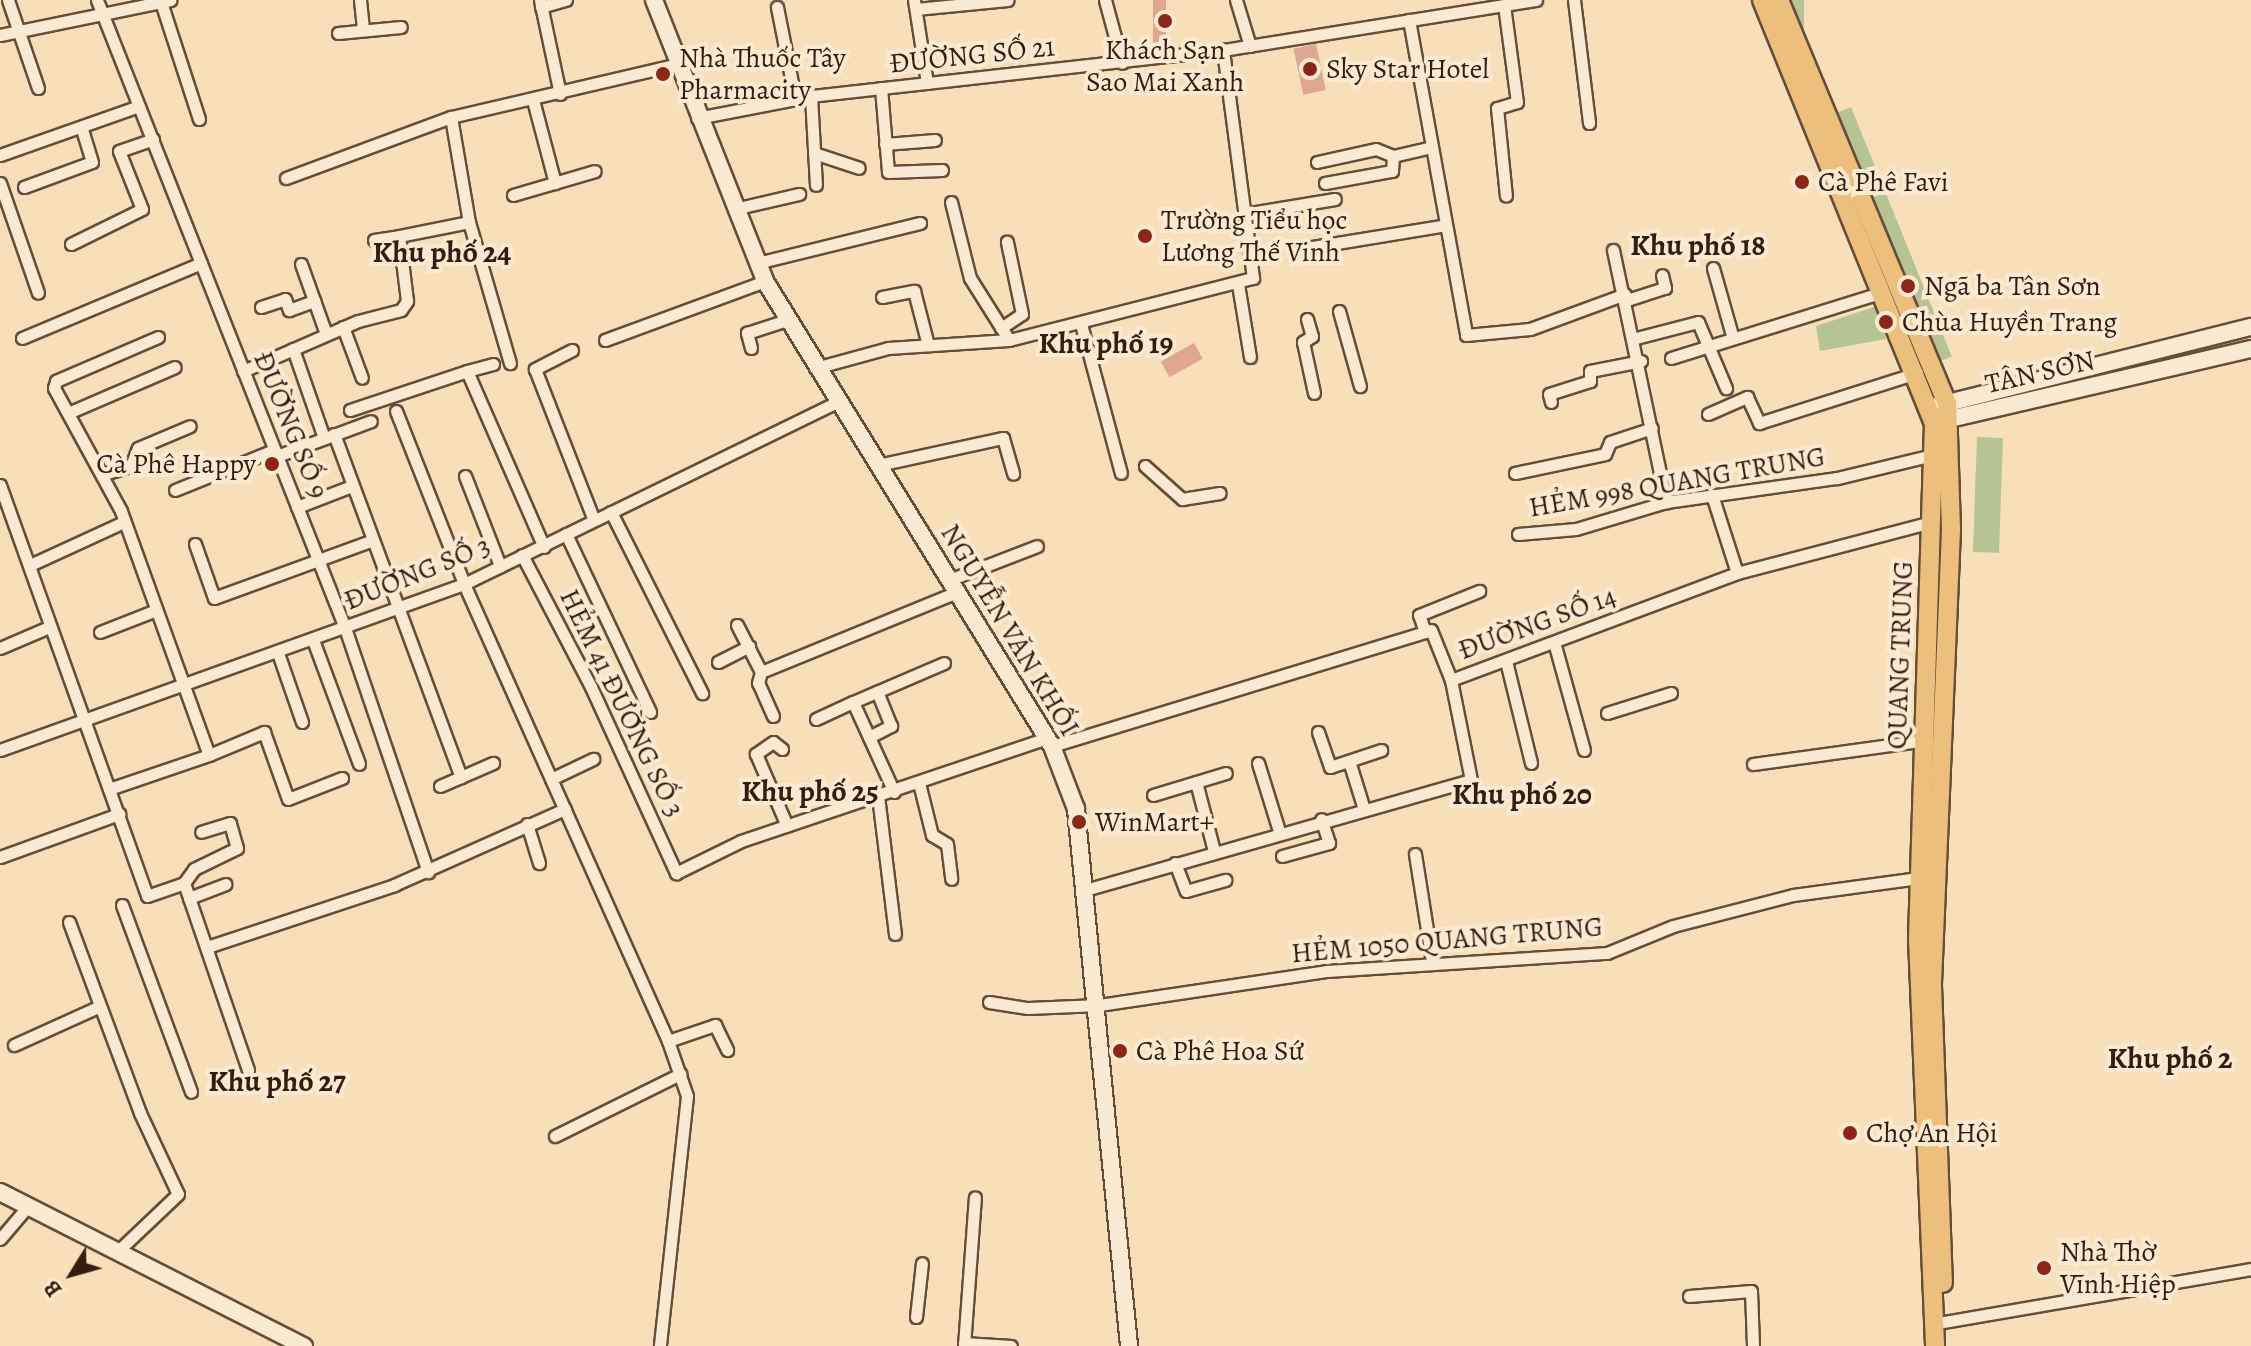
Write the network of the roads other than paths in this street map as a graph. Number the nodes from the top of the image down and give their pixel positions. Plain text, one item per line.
1 (8, 0) edge
2 (360, 0) edge
3 (566, 0) edge
4 (654, 0) edge
5 (1008, 0) edge
6 (1105, 0) edge
7 (1236, 0) edge
8 (1536, 0) edge
9 (1574, 0) edge
10 (1762, 0) edge
11 (1779, 0) edge
12 (166, 1) edge
13 (541, 3) edge
14 (915, 4) edge
15 (1504, 5) junction
16 (100, 6) edge
17 (777, 7) dead end
18 (1409, 20) junction
19 (401, 27) dead end
20 (18, 29) junction
21 (363, 30) junction
22 (338, 33) dead end
23 (0, 35) edge
24 (1250, 46) junction
25 (1223, 50) junction
26 (1122, 63) junction
27 (678, 64) junction
28 (927, 83) junction
29 (38, 88) dead end
30 (881, 88) junction
31 (560, 94) junction
32 (1810, 95) junction
33 (811, 96) junction
34 (795, 98) junction
35 (533, 100) junction
36 (139, 106) junction
37 (451, 117) junction
38 (697, 118) junction
39 (199, 119) dead end
40 (1589, 123) dead end
41 (81, 127) junction
42 (153, 139) junction
43 (935, 140) dead end
44 (885, 144) junction
45 (1432, 147) junction
46 (814, 153) junction
47 (0, 155) edge
48 (1393, 156) junction
49 (1317, 162) dead end
50 (859, 168) dead end
51 (942, 170) dead end
52 (595, 171) dead end
53 (286, 178) dead end
54 (0, 183) edge
55 (555, 183) junction
56 (1325, 183) dead end
57 (816, 185) dead end
58 (24, 187) dead end
59 (799, 194) dead end
60 (513, 195) dead end
61 (1506, 196) dead end
62 (1335, 199) dead end
63 (951, 202) dead end
64 (734, 209) junction
65 (1244, 214) junction
66 (469, 222) junction
67 (920, 223) dead end
68 (1446, 225) junction
69 (399, 236) junction
70 (374, 240) dead end
71 (1007, 242) dead end
72 (71, 244) dead end
73 (1294, 250) dead end
74 (1613, 250) dead end
75 (201, 263) junction
76 (757, 263) junction
77 (301, 264) dead end
78 (1713, 268) dead end
79 (1662, 275) dead end
80 (765, 281) junction
81 (1238, 284) junction
82 (1883, 292) junction
83 (38, 293) dead end
84 (882, 297) dead end
85 (1626, 297) junction
86 (314, 301) junction
87 (261, 307) dead end
88 (1339, 311) dead end
89 (1307, 319) dead end
90 (787, 320) junction
91 (1081, 324) junction
92 (343, 327) junction
93 (2251, 327) edge
94 (1001, 328) junction
95 (326, 334) junction
96 (1732, 335) junction
97 (158, 337) dead end
98 (22, 338) dead end
99 (1636, 338) junction
100 (605, 340) dead end
101 (1009, 340) junction
102 (1709, 342) junction
103 (928, 345) junction
104 (751, 348) dead end
105 (293, 349) junction
106 (2251, 349) edge
107 (572, 350) dead end
108 (1250, 357) dead end
109 (1671, 358) dead end
110 (1641, 361) junction
111 (510, 363) dead end
112 (493, 364) dead end
113 (175, 367) dead end
114 (814, 369) junction
115 (243, 371) junction
116 (467, 371) junction
117 (1917, 373) junction
118 (362, 378) dead end
119 (1360, 386) dead end
120 (1726, 388) dead end
121 (1314, 393) dead end
122 (837, 402) junction
123 (1551, 402) dead end
124 (350, 410) dead end
125 (396, 411) dead end
126 (68, 413) junction
127 (1941, 413) junction
128 (1708, 414) dead end
129 (371, 421) dead end
130 (190, 426) dead end
131 (1652, 428) junction
132 (329, 436) junction
133 (276, 453) junction
134 (1938, 454) junction
135 (878, 465) junction
136 (1145, 466) dead end
137 (1121, 473) dead end
138 (1515, 473) dead end
139 (104, 474) junction
140 (1013, 474) dead end
141 (465, 476) dead end
142 (352, 486) junction
143 (1, 488) edge
144 (175, 490) dead end
145 (1220, 493) dead end
146 (1712, 495) junction
147 (1666, 502) junction
148 (297, 507) junction
149 (611, 512) junction
150 (594, 520) junction
151 (124, 522) junction
152 (1932, 522) junction
153 (566, 534) junction
154 (1518, 534) dead end
155 (373, 540) junction
156 (195, 544) dead end
157 (1037, 546) dead end
158 (544, 547) junction
159 (522, 555) junction
160 (318, 559) junction
161 (30, 565) junction
162 (500, 566) junction
163 (1737, 573) junction
164 (464, 584) junction
165 (956, 585) junction
166 (1479, 591) dead end
167 (399, 607) junction
168 (154, 611) junction
169 (737, 625) dead end
170 (49, 627) junction
171 (345, 628) junction
172 (100, 632) dead end
173 (1425, 632) junction
174 (313, 640) junction
175 (1554, 642) junction
176 (749, 646) junction
177 (0, 648) edge
178 (278, 653) junction
179 (1506, 661) junction
180 (718, 662) dead end
181 (944, 663) dead end
182 (761, 672) junction
183 (1451, 680) junction
184 (181, 688) junction
185 (877, 692) junction
186 (702, 693) dead end
187 (1671, 693) dead end
188 (853, 702) junction
189 (650, 712) dead end
190 (1607, 713) dead end
191 (773, 716) dead end
192 (816, 719) dead end
193 (82, 722) junction
194 (302, 722) dead end
195 (1318, 732) dead end
196 (869, 737) junction
197 (1926, 740) junction
198 (1050, 742) junction
199 (782, 749) dead end
200 (0, 750) edge
201 (1381, 750) dead end
202 (1584, 750) dead end
203 (209, 755) junction
204 (593, 759) dead end
205 (1349, 761) junction
206 (493, 763) dead end
207 (1258, 763) dead end
208 (1531, 763) dead end
209 (359, 764) dead end
210 (1753, 764) dead end
211 (1226, 773) dead end
212 (461, 777) junction
213 (342, 778) dead end
214 (551, 779) junction
215 (1196, 782) junction
216 (919, 783) junction
217 (440, 786) dead end
218 (109, 789) junction
219 (894, 792) junction
220 (1153, 795) dead end
221 (878, 796) junction
222 (1363, 806) junction
223 (565, 809) junction
224 (119, 814) junction
225 (1321, 819) junction
226 (527, 824) junction
227 (787, 826) junction
228 (1279, 831) junction
229 (201, 832) dead end
230 (1214, 851) junction
231 (1415, 854) dead end
232 (1282, 856) dead end
233 (0, 857) edge
234 (539, 863) dead end
235 (1175, 863) junction
236 (428, 872) junction
237 (676, 873) joint
238 (1928, 876) junction
239 (951, 879) dead end
240 (1225, 880) dead end
241 (184, 883) junction
242 (225, 884) dead end
243 (1085, 890) junction
244 (189, 898) junction
245 (122, 905) dead end
246 (69, 922) dead end
247 (895, 934) dead end
248 (1925, 939) junction
249 (207, 947) junction
250 (1432, 961) junction
251 (989, 1002) dead end
252 (1099, 1005) junction
253 (100, 1006) junction
254 (668, 1041) junction
255 (14, 1045) dead end
256 (727, 1050) dead end
257 (248, 1070) dead end
258 (680, 1074) junction
259 (191, 1092) dead end
260 (555, 1136) dead end
261 (0, 1192) edge
262 (975, 1197) dead end
263 (28, 1206) junction
264 (0, 1239) edge
265 (118, 1251) junction
266 (922, 1263) dead end
267 (2251, 1269) edge
268 (1689, 1296) dead end
269 (916, 1317) dead end
270 (1944, 1322) junction
271 (964, 1344) edge
272 (304, 1346) edge
273 (660, 1346) edge
274 (1011, 1346) edge
275 (1129, 1346) edge
276 (1753, 1346) edge
277 (1935, 1346) edge
278 (1946, 1346) edge

1 - 20 street
2 - 21 street
3 - 13 street
4 - 27 street, NGUYỄN VĂN KHỐI
5 - 14 street
6 - 26 street
7 - 24 street
8 - 15 street, ĐƯỜNG SỐ 21
9 - 40 street
10 - 32 main road, QUANG TRUNG
11 - 32 main road, QUANG TRUNG
12 - 16 street
12 - 39 street
13 - 31 street
14 - 28 street
15 - 18 street, ĐƯỜNG SỐ 21
15 - 61 street
16 - 20 street
16 - 36 street, ĐƯỜNG SỐ 9
17 - 34 street
18 - 24 street, ĐƯỜNG SỐ 21
18 - 45 street
19 - 21 street
20 - 23 street
20 - 29 street
21 - 22 street
24 - 25 street, ĐƯỜNG SỐ 21
25 - 26 street, ĐƯỜNG SỐ 21
25 - 65 street
26 - 28 street, ĐƯỜNG SỐ 21
27 - 31 street
27 - 38 street, NGUYỄN VĂN KHỐI
28 - 30 street, ĐƯỜNG SỐ 21
30 - 33 street, ĐƯỜNG SỐ 21
30 - 44 street
31 - 35 street
32 - 82 main road, QUANG TRUNG
32 - 127 main road, QUANG TRUNG
33 - 34 street, ĐƯỜNG SỐ 21
33 - 46 street
34 - 38 street, ĐƯỜNG SỐ 21
35 - 37 street
35 - 55 street
36 - 41 street
36 - 42 street, ĐƯỜNG SỐ 9
37 - 53 street
37 - 66 street
38 - 64 street, NGUYỄN VĂN KHỐI
41 - 47 street
41 - 58 street
42 - 72 street
42 - 75 street, ĐƯỜNG SỐ 9
43 - 44 street
44 - 51 street
45 - 48 street
45 - 68 street
46 - 50 street
46 - 57 street
48 - 49 street
48 - 56 street
52 - 55 street
54 - 83 street
55 - 60 street
59 - 64 street
62 - 65 street
63 - 94 street
64 - 76 street, NGUYỄN VĂN KHỐI
65 - 81 street
66 - 69 street
66 - 111 street
67 - 76 street
68 - 73 street
68 - 85 street
69 - 70 street
69 - 92 street
71 - 94 street
74 - 85 street
75 - 98 street
75 - 115 street, ĐƯỜNG SỐ 9
76 - 80 street, NGUYỄN VĂN KHỐI
77 - 86 street
78 - 96 street
79 - 85 street
80 - 90 street, NGUYỄN VĂN KHỐI
80 - 100 street
81 - 91 street
81 - 108 street
82 - 96 street
82 - 117 main road, QUANG TRUNG
84 - 103 street
85 - 99 street
86 - 87 street
86 - 95 street
88 - 119 street
89 - 121 street
90 - 104 street
90 - 114 street, NGUYỄN VĂN KHỐI
91 - 101 street
91 - 137 street
92 - 95 street
92 - 118 street
93 - 127 street, TÂN SƠN
94 - 101 street
95 - 105 street
96 - 102 street
97 - 126 street
99 - 102 street
99 - 110 street
101 - 103 street
102 - 109 street
102 - 120 street
103 - 114 street
105 - 115 street
105 - 132 street
106 - 127 street, TÂN SƠN
107 - 150 street
110 - 123 street
110 - 131 street
112 - 116 street
113 - 126 street
114 - 122 street, NGUYỄN VĂN KHỐI
115 - 133 street, ĐƯỜNG SỐ 9
116 - 124 street
116 - 158 street
117 - 127 main road, QUANG TRUNG
117 - 128 street
122 - 135 street, NGUYỄN VĂN KHỐI
122 - 149 street, ĐƯỜNG SỐ 3
125 - 164 street
126 - 139 street
127 - 134 main road, QUANG TRUNG
127 - 238 main road, QUANG TRUNG
129 - 132 street
130 - 139 street
131 - 138 street
131 - 147 street
132 - 133 street
132 - 142 street
133 - 144 street
133 - 148 street, ĐƯỜNG SỐ 9
134 - 146 street, HẺM 998 QUANG TRUNG
134 - 152 main road, QUANG TRUNG
135 - 140 street
135 - 165 street, NGUYỄN VĂN KHỐI
136 - 145 street
139 - 151 street
141 - 162 street
142 - 148 street
142 - 155 street
143 - 161 street
146 - 147 street, HẺM 998 QUANG TRUNG
146 - 163 street
147 - 154 street, HẺM 998 QUANG TRUNG
148 - 160 street, ĐƯỜNG SỐ 9
149 - 150 street, ĐƯỜNG SỐ 3
149 - 186 street
150 - 153 street, ĐƯỜNG SỐ 3
151 - 161 street
151 - 168 street
152 - 163 street, ĐƯỜNG SỐ 14
152 - 197 main road, QUANG TRUNG
153 - 158 street, ĐƯỜNG SỐ 3
153 - 189 street
155 - 160 street
155 - 167 street
156 - 160 street
157 - 165 street
158 - 159 street, ĐƯỜNG SỐ 3
159 - 162 street, ĐƯỜNG SỐ 3
159 - 237 street, HẺM 41 ĐƯỜNG SỐ 3
160 - 171 street, ĐƯỜNG SỐ 9
161 - 170 street
162 - 164 street, ĐƯỜNG SỐ 3
163 - 175 street, ĐƯỜNG SỐ 14
164 - 167 street, ĐƯỜNG SỐ 3
164 - 214 street
165 - 182 street
165 - 198 street, NGUYỄN VĂN KHỐI
166 - 173 street
167 - 171 street, ĐƯỜNG SỐ 3
167 - 212 street
168 - 172 street
168 - 184 street
169 - 176 street
170 - 177 street
170 - 193 street
171 - 174 street, ĐƯỜNG SỐ 3
171 - 236 street, ĐƯỜNG SỐ 9
173 - 183 street, ĐƯỜNG SỐ 14
173 - 198 street, ĐƯỜNG SỐ 14
174 - 178 street, ĐƯỜNG SỐ 3
174 - 209 street
175 - 179 street, ĐƯỜNG SỐ 14
175 - 202 street
176 - 180 street
176 - 182 street
178 - 184 street, ĐƯỜNG SỐ 3
178 - 194 street
179 - 183 street, ĐƯỜNG SỐ 14
179 - 208 street
181 - 185 street
182 - 191 street
183 - 222 street
184 - 193 street, ĐƯỜNG SỐ 3
184 - 203 street
185 - 188 street
185 - 196 street
187 - 190 street
188 - 192 street
188 - 196 street
193 - 200 street, ĐƯỜNG SỐ 3
193 - 218 street
195 - 205 street
196 - 219 street
197 - 210 street
197 - 238 main road, QUANG TRUNG
198 - 216 street, ĐƯỜNG SỐ 14
198 - 243 street, NGUYỄN VĂN KHỐI
199 - 227 street
201 - 205 street
203 - 213 street
203 - 218 street
204 - 214 street
205 - 222 street
206 - 212 street
207 - 228 street
211 - 215 street
212 - 217 street
214 - 223 street
215 - 220 street
215 - 230 street
216 - 219 street, ĐƯỜNG SỐ 14
216 - 239 street
218 - 224 street
219 - 221 street, ĐƯỜNG SỐ 14
221 - 227 street, ĐƯỜNG SỐ 14
221 - 247 street
222 - 225 street
223 - 226 street
223 - 254 street
224 - 233 street
224 - 241 street
225 - 228 street
225 - 232 street
226 - 234 street
226 - 236 street
227 - 237 street, ĐƯỜNG SỐ 14
228 - 230 street
229 - 241 street
230 - 235 street
231 - 250 street
235 - 240 street
235 - 243 street
236 - 249 street
238 - 248 main road, QUANG TRUNG
238 - 250 street, HẺM 1050 QUANG TRUNG
241 - 244 street
242 - 244 street
243 - 252 street, NGUYỄN VĂN KHỐI
244 - 249 street
245 - 259 street
246 - 253 street
248 - 270 main road, QUANG TRUNG
248 - 277 main road, QUANG TRUNG
249 - 257 street
250 - 252 street, HẺM 1050 QUANG TRUNG
251 - 252 street, HẺM 1050 QUANG TRUNG
252 - 275 street, NGUYỄN VĂN KHỐI
253 - 255 street
253 - 265 street
254 - 256 street
254 - 258 street
258 - 260 street
258 - 273 street
261 - 263 street
262 - 271 street
263 - 264 street
263 - 265 street
265 - 272 street
266 - 269 street
267 - 270 street
268 - 276 street
270 - 278 main road, QUANG TRUNG
271 - 274 street

